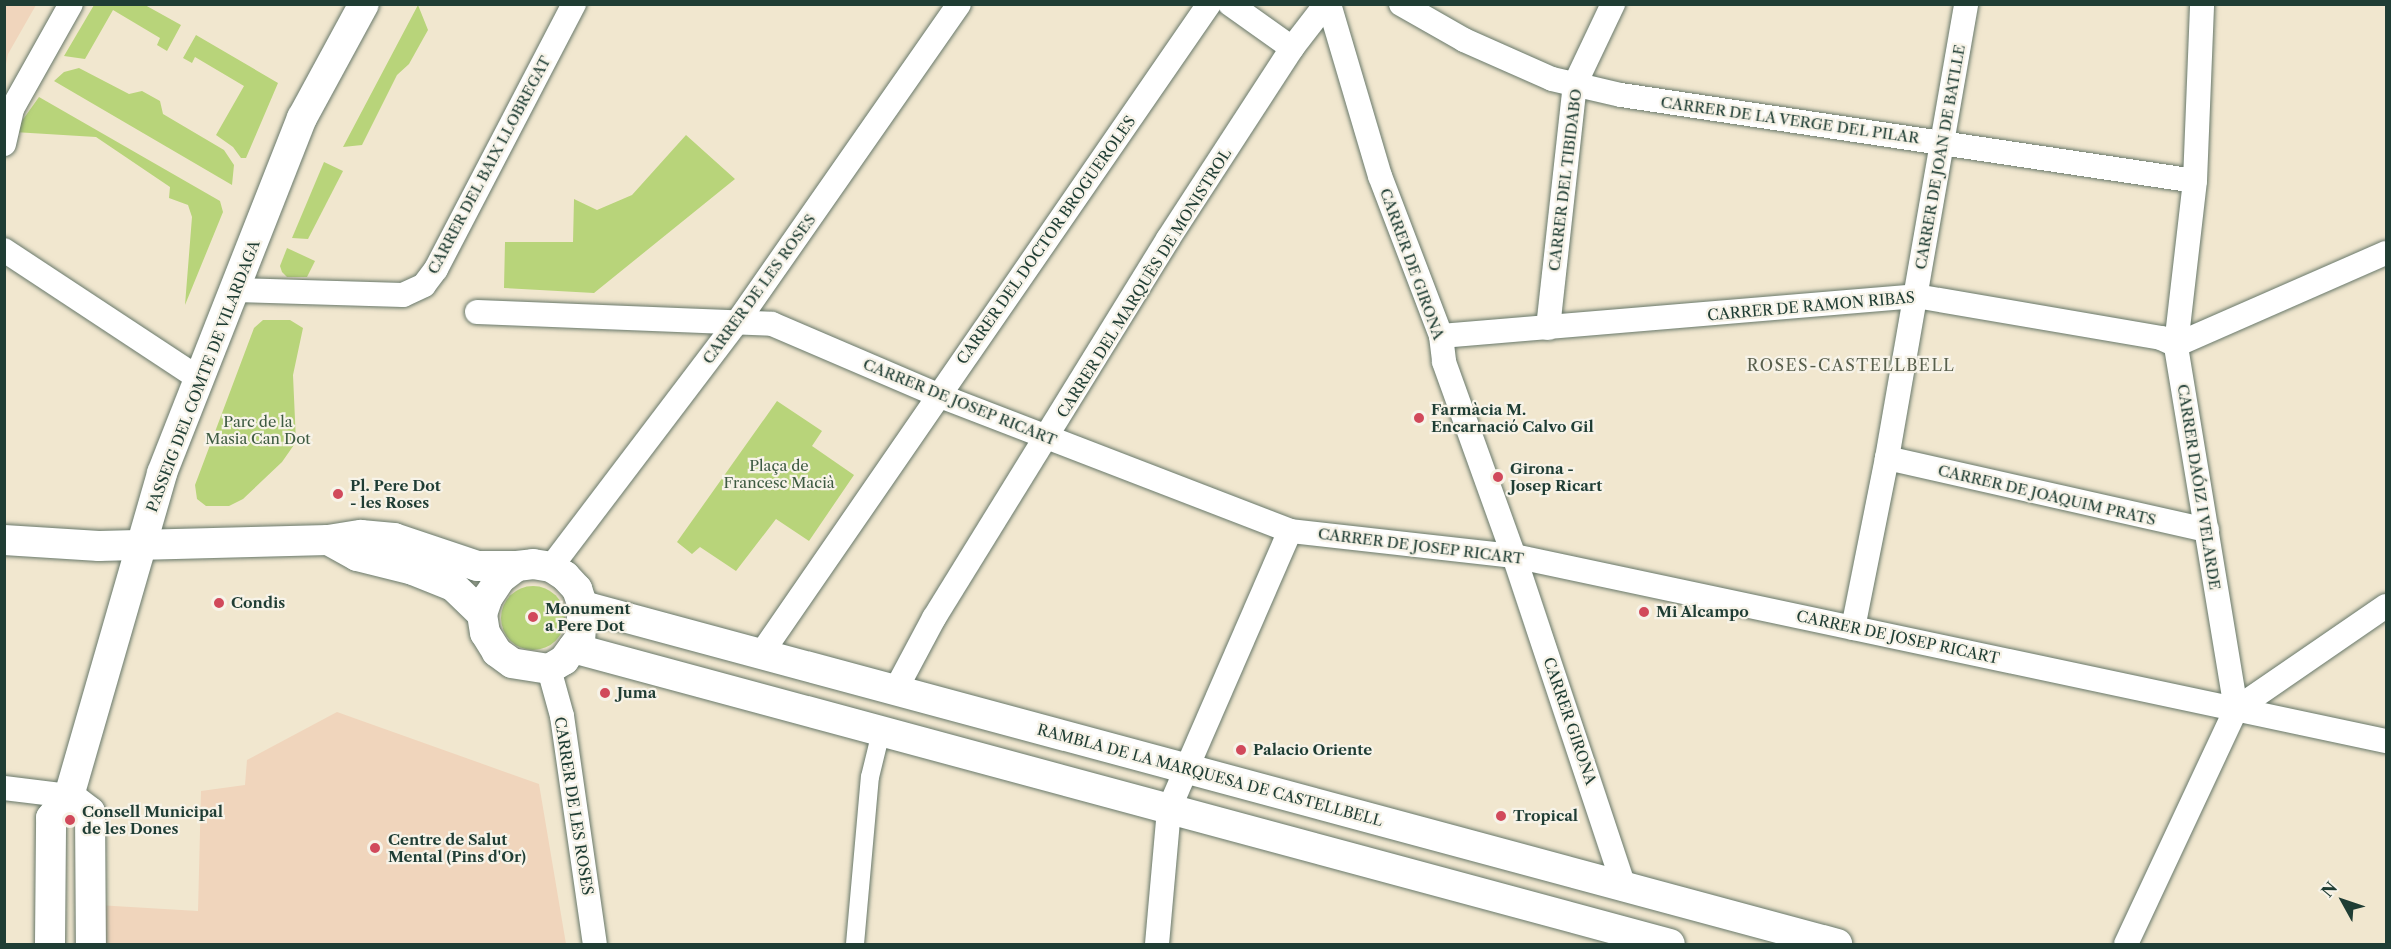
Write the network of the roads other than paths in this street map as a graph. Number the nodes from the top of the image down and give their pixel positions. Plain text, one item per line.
1 (71, 4) edge
2 (364, 4) edge
3 (574, 4) edge
4 (959, 4) edge
5 (1209, 4) edge
6 (1230, 4) edge
7 (1328, 4) edge
8 (1401, 4) edge
9 (1613, 4) edge
10 (1966, 4) edge
11 (2202, 4) edge
12 (1292, 48) junction
13 (1575, 84) junction
14 (1943, 143) junction
15 (4, 144) edge
16 (2195, 181) junction
17 (4, 250) edge
18 (2386, 254) edge
19 (236, 290) junction
20 (1916, 296) junction
21 (477, 312) dead end
22 (738, 321) junction
23 (1548, 328) junction
24 (1441, 336) junction
25 (2176, 345) junction
26 (201, 380) junction
27 (938, 395) junction
28 (1049, 437) junction
29 (1887, 458) junction
30 (2206, 530) junction
31 (1290, 531) junction
32 (4, 540) edge
33 (328, 540) junction
34 (141, 542) junction
35 (1514, 556) junction
36 (517, 566) junction
37 (550, 567) junction
38 (583, 606) junction
39 (2386, 606) edge
40 (482, 614) junction
41 (1852, 628) junction
42 (573, 648) junction
43 (761, 654) junction
44 (549, 669) junction
45 (895, 691) junction
46 (2236, 709) junction
47 (881, 732) junction
48 (2386, 741) edge
49 (1186, 769) junction
50 (4, 788) edge
51 (69, 796) junction
52 (1169, 809) junction
53 (1624, 887) junction
54 (50, 945) edge
55 (90, 945) edge
56 (595, 945) edge
57 (855, 945) edge
58 (1157, 945) edge
59 (1670, 945) edge
60 (1837, 945) edge
61 (2126, 945) edge

1 - 15 street
2 - 19 street, PASSEIG DEL COMTE DE VILARDAGA
3 - 19 street, CARRER DEL BAIX LLOBREGAT
4 - 22 street, CARRER DE LES ROSES
5 - 27 street, CARRER DEL DOCTOR BROGUEROLES
6 - 12 street
7 - 12 street, CARRER DEL MARQUÈS DE MONISTROL
7 - 24 street, CARRER DE GIRONA
8 - 13 street, CARRER DE LA VERGE DEL PILAR
9 - 13 street, CARRER DEL TIBIDABO
10 - 14 street, CARRER DE JOAN DE BATLLE
11 - 16 street, CARRER DAÓIZ I VELARDE
12 - 28 street, CARRER DEL MARQUÈS DE MONISTROL
13 - 14 street, CARRER DE LA VERGE DEL PILAR
13 - 23 street, CARRER DEL TIBIDABO
14 - 16 street, CARRER DE LA VERGE DEL PILAR
14 - 20 street, CARRER DE JOAN DE BATLLE
16 - 25 street, CARRER DAÓIZ I VELARDE
17 - 26 street
18 - 25 street
19 - 26 street, PASSEIG DEL COMTE DE VILARDAGA
20 - 23 street, CARRER DE RAMON RIBAS
20 - 25 street, CARRER DE RAMON RIBAS
20 - 29 street, CARRER DE JOAN DE BATLLE
21 - 22 street, CARRER DE JOSEP RICART
22 - 27 street, CARRER DE JOSEP RICART
22 - 37 street, CARRER DE LES ROSES
23 - 24 street, CARRER DE RAMON RIBAS
24 - 35 street, CARRER DE GIRONA
25 - 30 street, CARRER DAÓIZ I VELARDE
26 - 34 street, PASSEIG DEL COMTE DE VILARDAGA
27 - 28 street, CARRER DE JOSEP RICART
27 - 43 street, CARRER DEL DOCTOR BROGUEROLES
28 - 31 street, CARRER DE JOSEP RICART
28 - 45 street, CARRER DEL MARQUÈS DE MONISTROL
29 - 30 street, CARRER DE JOAQUIM PRATS
29 - 41 street, CARRER DE JOAN DE BATLLE
30 - 46 street, CARRER DAÓIZ I VELARDE
31 - 35 street, CARRER DE JOSEP RICART
31 - 49 street
32 - 34 street
33 - 34 street
33 - 36 street
33 - 40 street
34 - 51 street, PASSEIG DEL COMTE DE VILARDAGA
35 - 41 street, CARRER DE JOSEP RICART
35 - 53 street, CARRER GIRONA
36 - 37 street
36 - 40 street
37 - 38 street
38 - 42 street
38 - 43 street, RAMBLA DE LA MARQUESA DE CASTELLBELL
39 - 46 street
40 - 44 street
41 - 46 street, CARRER DE JOSEP RICART
42 - 44 street
42 - 47 street
43 - 45 street, RAMBLA DE LA MARQUESA DE CASTELLBELL
44 - 56 street, CARRER DE LES ROSES
45 - 49 street, RAMBLA DE LA MARQUESA DE CASTELLBELL
46 - 48 street, CARRER DE JOSEP RICART
46 - 61 street
47 - 52 street
47 - 57 street
49 - 52 street
49 - 53 street, RAMBLA DE LA MARQUESA DE CASTELLBELL
50 - 51 street
51 - 54 street, PASSEIG DEL COMTE DE VILARDAGA
51 - 55 street
52 - 58 street
52 - 59 street
53 - 60 street, RAMBLA DE LA MARQUESA DE CASTELLBELL

